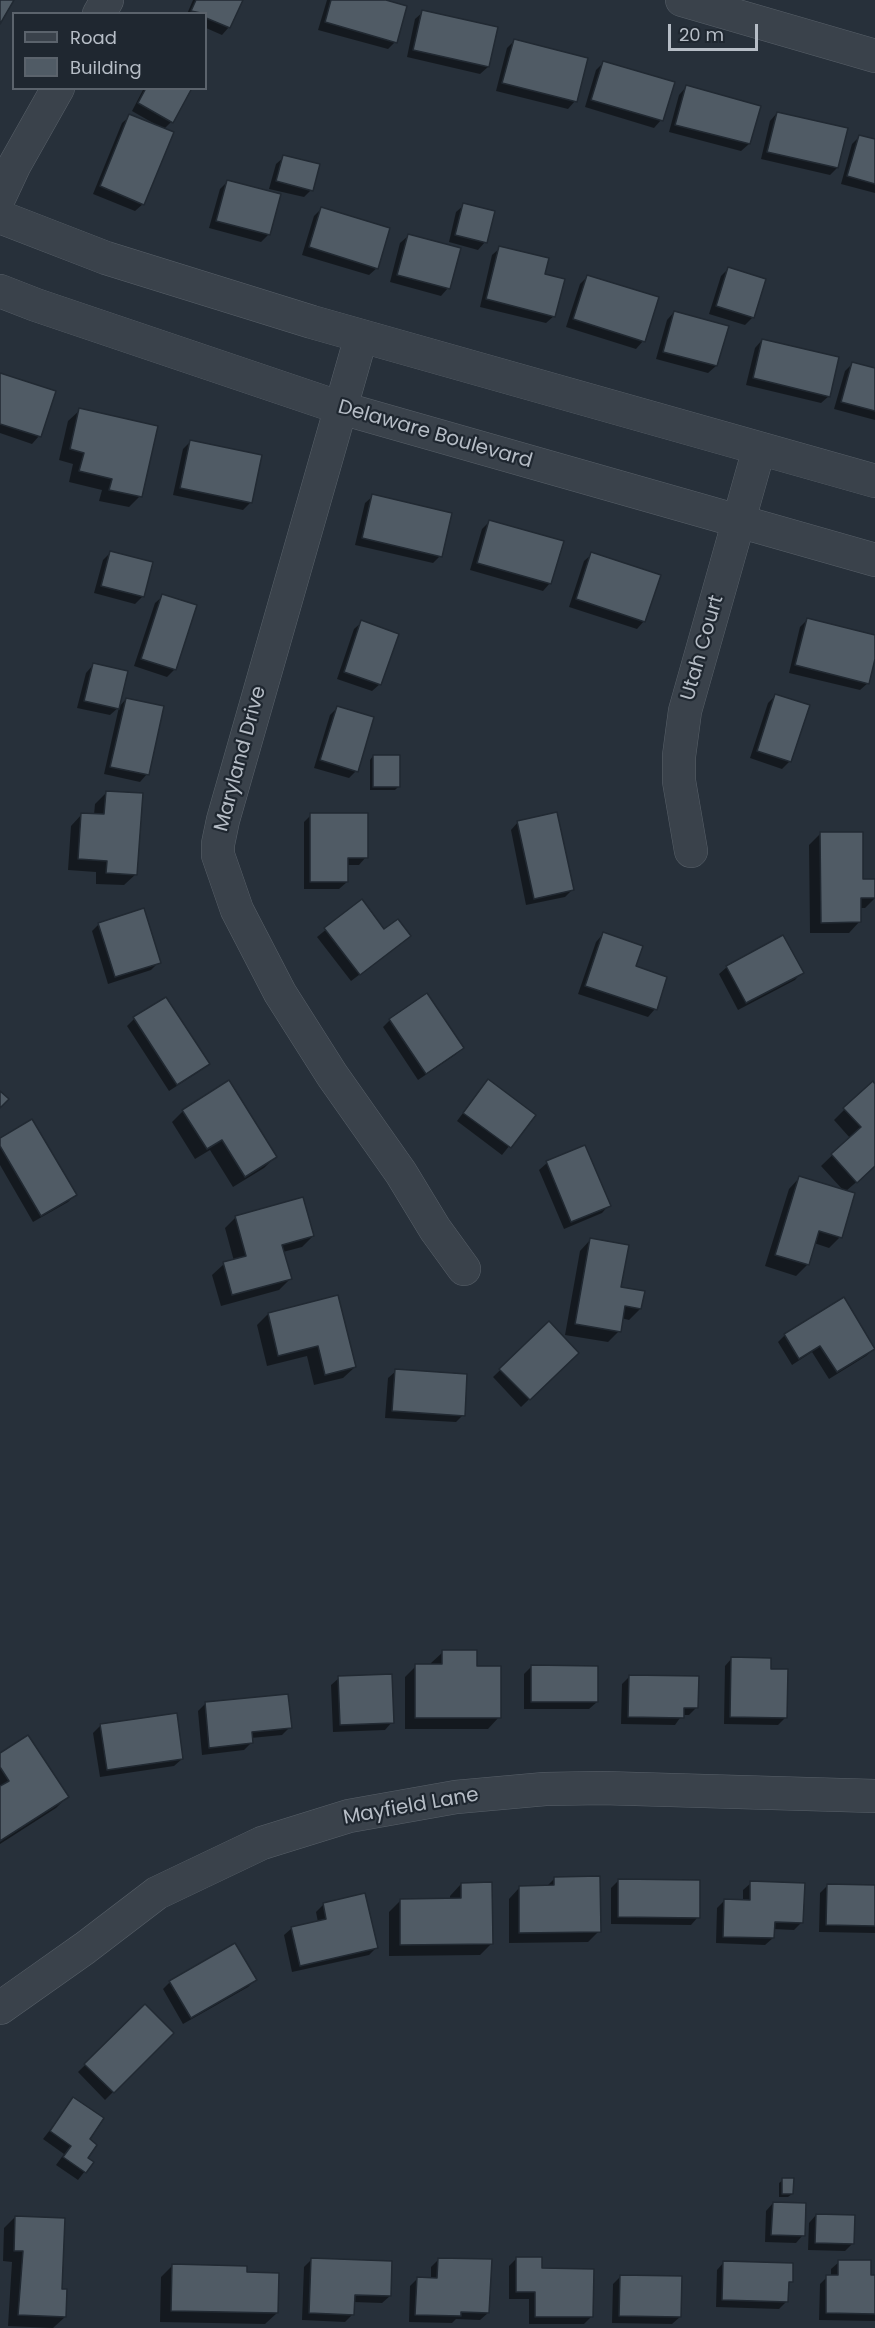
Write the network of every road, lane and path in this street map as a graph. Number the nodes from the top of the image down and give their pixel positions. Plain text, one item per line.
1 (681, 0) edge
2 (875, 56) edge
3 (57, 90) edge
4 (0, 196) edge
5 (0, 217) edge
6 (0, 291) edge
7 (361, 337) junction
8 (341, 408) junction
9 (759, 449) junction
10 (875, 481) edge
11 (738, 522) junction
12 (875, 560) edge
13 (692, 850) dead end
14 (464, 1269) dead end
15 (875, 1796) edge
16 (0, 2008) edge

1 - 2 street
3 - 4 street
5 - 7 street
6 - 8 street, Delaware Boulevard
7 - 8 street, Maryland Drive
7 - 9 street
8 - 11 street, Delaware Boulevard
8 - 14 street, Maryland Drive
9 - 10 street
9 - 11 street, Utah Court
11 - 12 street, Delaware Boulevard
11 - 13 street, Utah Court
15 - 16 street, Mayfield Lane

